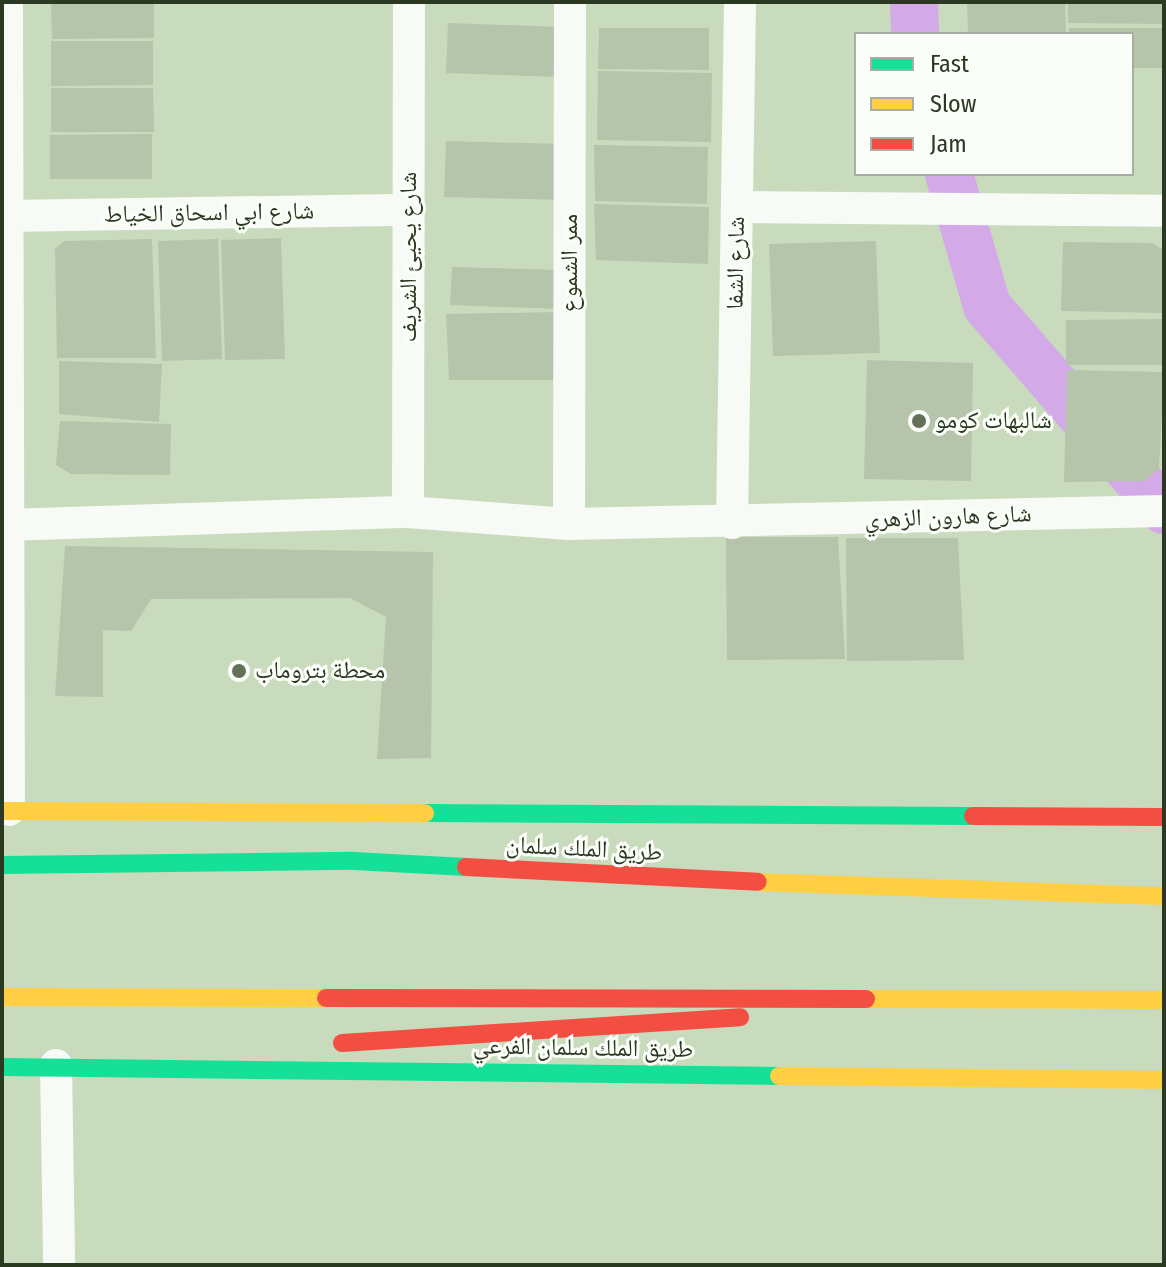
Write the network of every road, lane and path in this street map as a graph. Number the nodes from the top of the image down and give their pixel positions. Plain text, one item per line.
1 (7, 2) edge
2 (409, 2) edge
3 (570, 2) edge
4 (740, 2) edge
5 (737, 207) junction
6 (409, 210) junction
7 (1164, 211) edge
8 (8, 216) junction
9 (1164, 511) edge
10 (408, 512) junction
11 (732, 523) junction
12 (569, 524) junction
13 (8, 525) junction
14 (5, 810) edge
15 (1164, 817) edge
16 (63, 843) dead end
17 (354, 861) junction
18 (2, 865) edge
19 (1164, 896) edge
20 (2, 997) edge
21 (1006, 1000) junction
22 (1164, 1000) edge
23 (328, 1044) dead end
24 (250, 1049) dead end
25 (56, 1065) junction
26 (2, 1067) edge
27 (1164, 1080) edge
28 (59, 1265) edge

1 - 8 street
2 - 6 street, شارع يحيئ الشريف
3 - 12 street, ممر الشموع
4 - 5 street, شارع الشفا
5 - 7 street
5 - 11 street, شارع الشفا
6 - 8 street, شارع ابي اسحاق الخياط
6 - 10 street, شارع يحيئ الشريف
8 - 13 street
9 - 11 street, شارع هارون الزهري
10 - 12 street, شارع هارون الزهري
10 - 13 street, شارع هارون الزهري
11 - 12 street, شارع هارون الزهري
13 - 14 street
14 - 15 main road
16 - 17 main road
17 - 18 main road, طريق الملك سلمان
17 - 19 main road, طريق الملك سلمان
20 - 21 main road
21 - 22 main road
21 - 23 main road
24 - 25 main road
25 - 26 main road, طريق الملك سلمان الفرعي
25 - 27 main road, طريق الملك سلمان الفرعي
25 - 28 street

